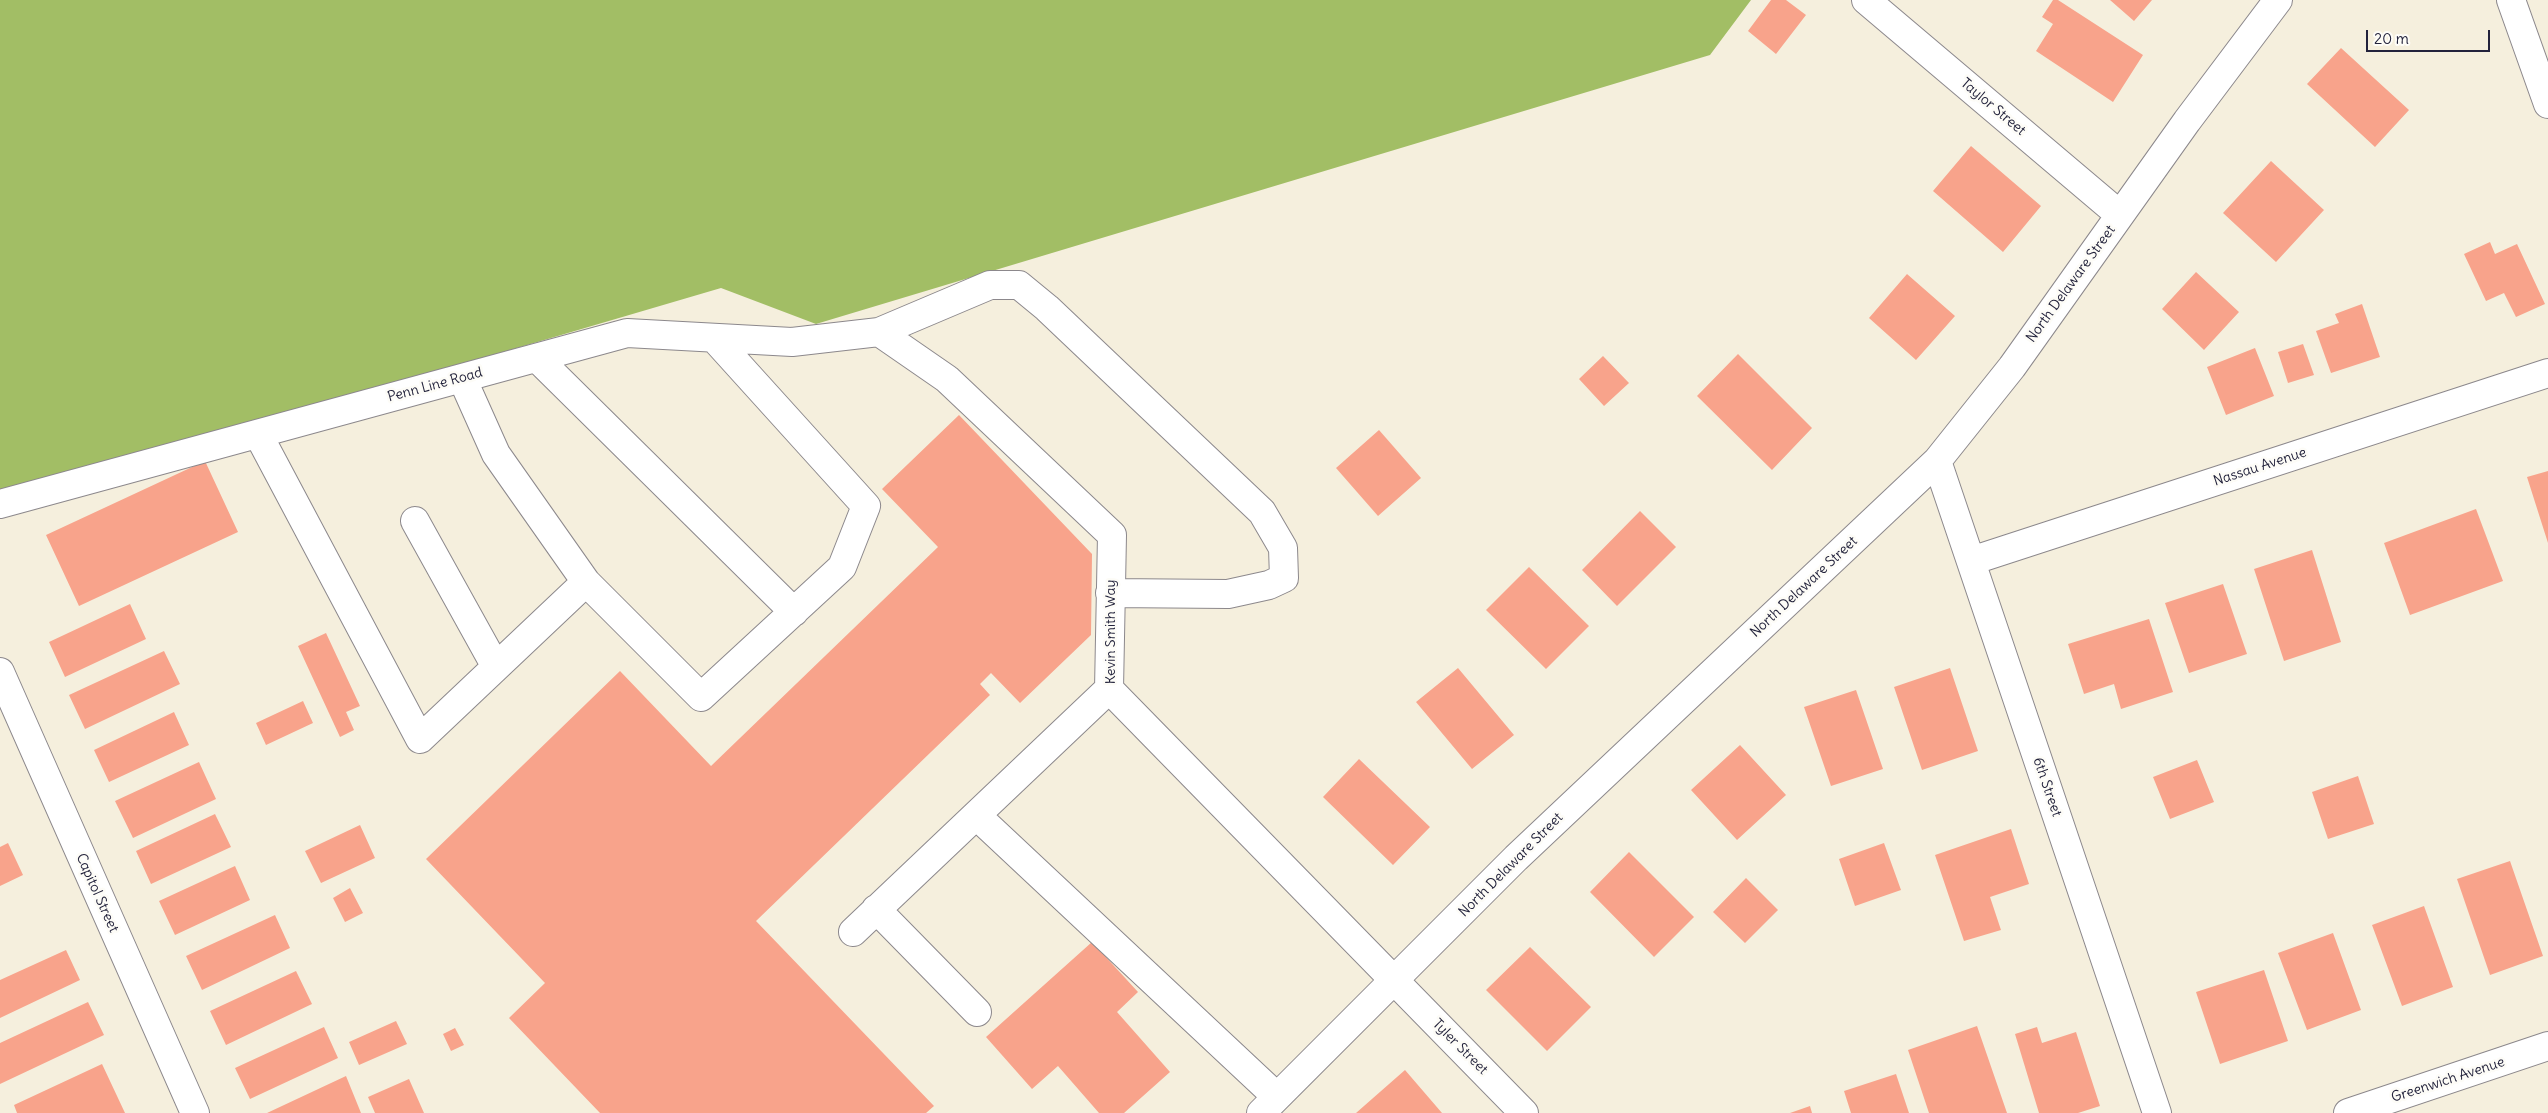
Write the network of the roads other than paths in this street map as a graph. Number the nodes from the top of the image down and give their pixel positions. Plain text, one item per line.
1 (1866, 0) edge
2 (2278, 0) edge
3 (2510, 0) edge
4 (2548, 104) edge
5 (2120, 215) junction
6 (879, 332) junction
7 (714, 338) junction
8 (537, 358) junction
9 (2548, 372) edge
10 (462, 378) junction
11 (258, 434) junction
12 (1937, 461) junction
13 (0, 504) edge
14 (415, 520) dead end
15 (1971, 561) junction
16 (586, 582) junction
17 (1110, 593) junction
18 (794, 612) junction
19 (496, 667) junction
20 (0, 672) edge
21 (1109, 689) junction
22 (977, 816) junction
23 (876, 909) junction
24 (854, 932) dead end
25 (1395, 982) junction
26 (977, 1012) dead end
27 (2548, 1046) edge
28 (1269, 1105) edge
29 (195, 1113) edge
30 (1524, 1113) edge
31 (2156, 1113) edge
32 (2348, 1113) edge

1 - 5 street, Taylor Street
2 - 5 street, North Delaware Street
3 - 4 street
5 - 12 street, North Delaware Street
6 - 7 street, Penn Line Road
6 - 17 street, Kevin Smith Way
6 - 17 street, Penn Line Road
7 - 8 street, Penn Line Road
7 - 18 street
8 - 10 street, Penn Line Road
8 - 18 street
9 - 15 street, Nassau Avenue
10 - 11 street, Penn Line Road
10 - 16 street
11 - 13 street, Penn Line Road
11 - 19 street
12 - 15 street, 6th Street
12 - 25 street, North Delaware Street
14 - 19 street
15 - 31 street, 6th Street
16 - 18 street
16 - 19 street
17 - 21 street, Kevin Smith Way
20 - 29 street, Capitol Street
21 - 22 street
21 - 25 street, Kevin Smith Way
22 - 23 street
22 - 28 street
23 - 24 street
23 - 26 street
25 - 28 street, North Delaware Street
25 - 30 street, Tyler Street
27 - 32 street, Greenwich Avenue

